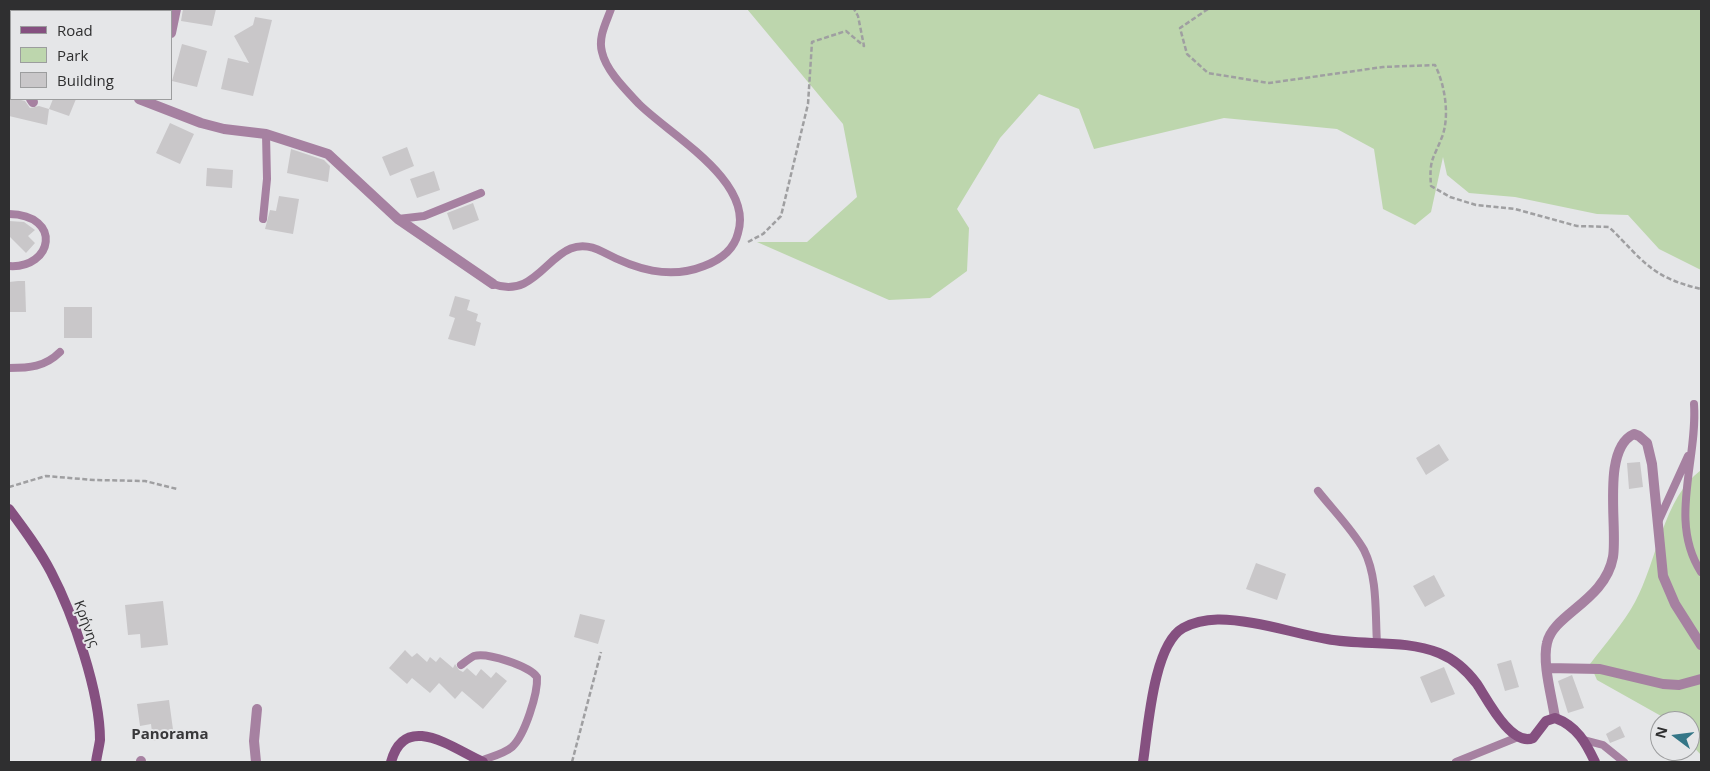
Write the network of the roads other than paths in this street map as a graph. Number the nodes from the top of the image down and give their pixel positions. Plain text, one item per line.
1 (176, 9) edge
2 (611, 9) edge
3 (172, 27) edge
4 (146, 100) edge
5 (159, 102) edge
6 (266, 134) junction
7 (481, 194) dead end
8 (9, 214) edge
9 (263, 219) dead end
10 (398, 219) junction
11 (9, 266) edge
12 (493, 284) joint
13 (60, 352) dead end
14 (9, 368) edge
15 (1694, 404) dead end
16 (1694, 445) junction
17 (1318, 491) dead end
18 (9, 509) edge
19 (1657, 524) junction
20 (1701, 572) edge
21 (1377, 643) junction
22 (1701, 645) edge
23 (462, 665) dead end
24 (1548, 668) junction
25 (1701, 679) edge
26 (257, 709) dead end
27 (1555, 718) junction
28 (1518, 737) junction
29 (1584, 740) junction
30 (96, 762) edge
31 (256, 762) edge
32 (391, 762) edge
33 (481, 762) edge
34 (1143, 762) edge
35 (1456, 762) edge
36 (1595, 762) edge
37 (1624, 762) edge

1 - 3 street
2 - 12 lane
4 - 5 street
5 - 6 street
6 - 9 lane
6 - 10 street
7 - 10 lane
8 - 11 lane
10 - 12 street
13 - 14 lane
15 - 16 lane
16 - 19 lane
16 - 20 lane
17 - 21 lane
18 - 30 street, Κρήνης
19 - 22 street
19 - 24 street
21 - 28 street
21 - 34 street
23 - 33 lane
24 - 25 street
24 - 27 street
26 - 31 street
27 - 28 street
27 - 29 street
28 - 35 lane
29 - 36 street
29 - 37 lane
32 - 33 street

